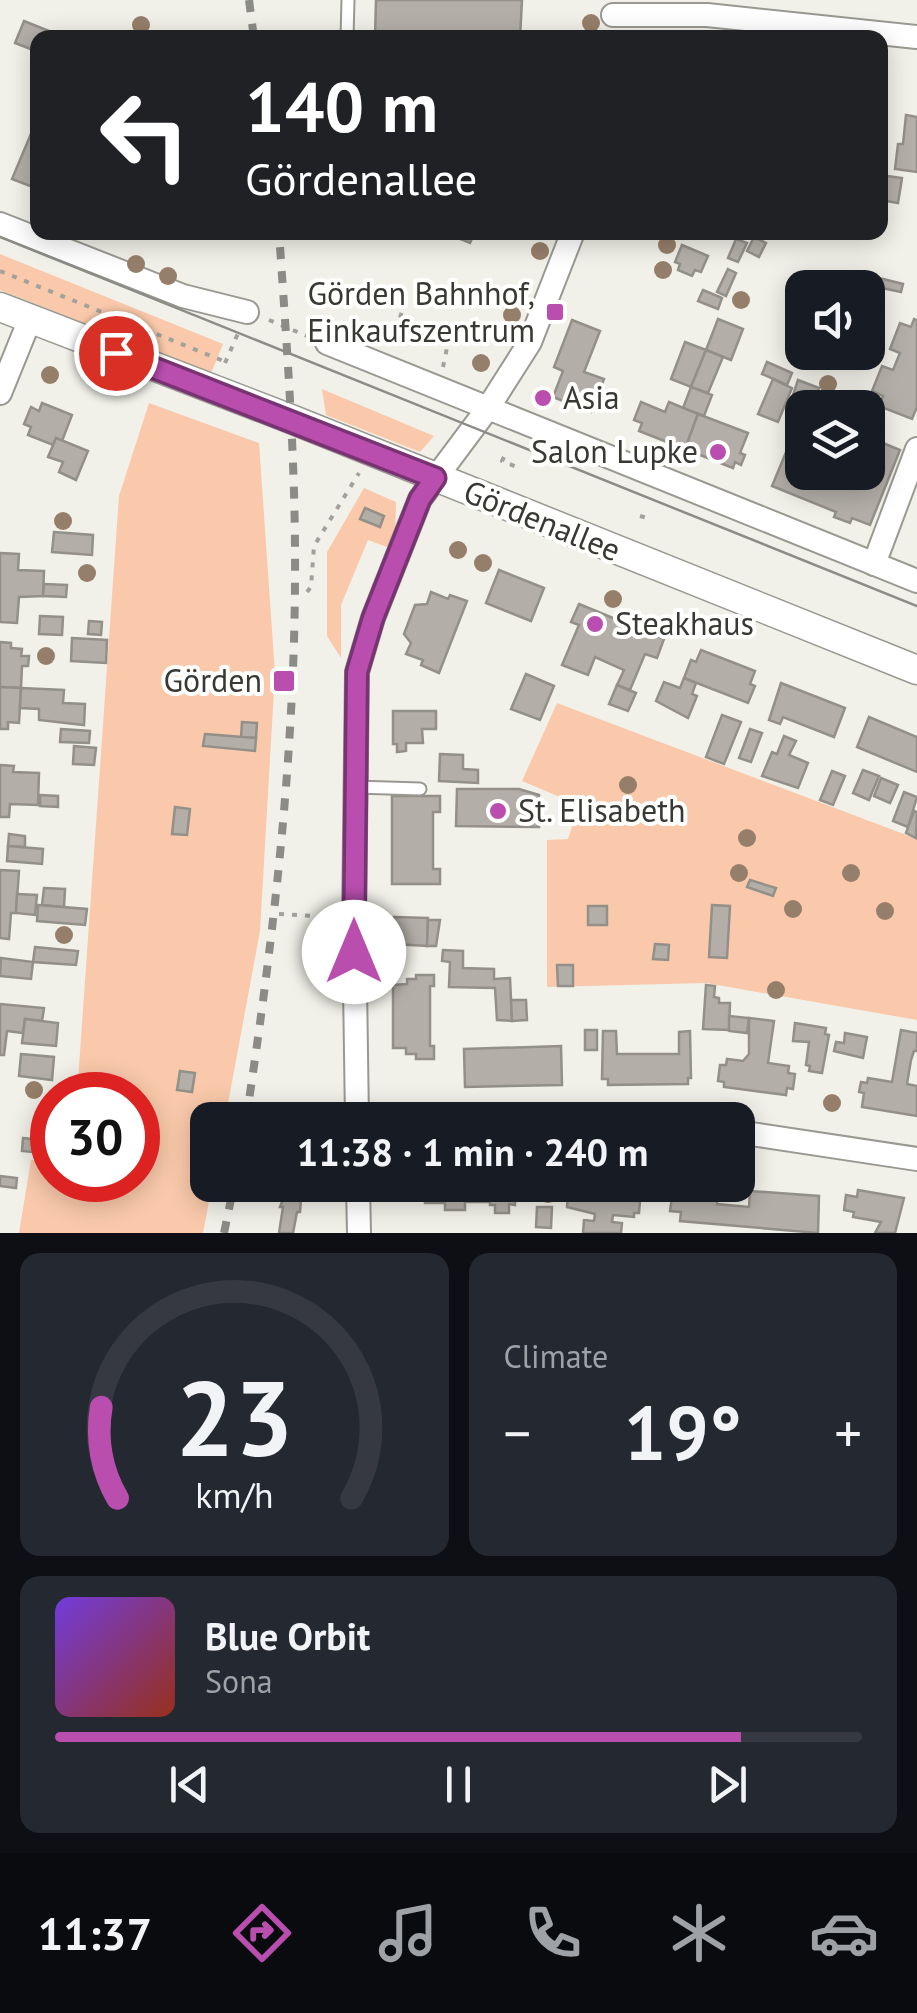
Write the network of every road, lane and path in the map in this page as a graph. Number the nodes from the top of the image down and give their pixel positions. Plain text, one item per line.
1 (348, 0) edge
2 (614, 17) edge
3 (347, 30) edge
4 (844, 30) edge
5 (888, 35) edge
6 (917, 38) edge
7 (0, 224) edge
8 (30, 236) edge
9 (41, 240) edge
10 (570, 240) edge
11 (0, 271) edge
12 (0, 307) edge
13 (403, 309) dead end
14 (247, 312) junction
15 (30, 319) junction
16 (451, 328) dead end
17 (326, 343) joint
18 (226, 362) junction
19 (383, 365) junction
20 (439, 386) junction
21 (214, 391) junction
22 (0, 393) edge
23 (488, 408) junction
24 (917, 449) edge
25 (504, 457) dead end
26 (518, 467) dead end
27 (359, 472) dead end
28 (435, 478) junction
29 (648, 515) dead end
30 (640, 516) dead end
31 (874, 564) junction
32 (917, 581) edge
33 (307, 592) dead end
34 (917, 670) edge
35 (355, 788) junction
36 (420, 789) dead end
37 (279, 914) dead end
38 (354, 918) junction
39 (357, 1102) edge
40 (755, 1135) edge
41 (917, 1159) edge
42 (358, 1202) edge
43 (359, 1233) edge

1 - 3 lane
2 - 4 street
5 - 6 street
7 - 8 street
9 - 14 street
10 - 23 street
11 - 18 path
12 - 15 street, Gördenallee
13 - 19 path
14 - 17 path
14 - 18 path
15 - 21 street, Gördenallee
15 - 22 street
16 - 20 path
17 - 19 street
18 - 21 path
19 - 20 street
20 - 23 street
21 - 28 street, Gördenallee
23 - 28 street
23 - 31 street
24 - 31 street
25 - 26 path
27 - 33 path
28 - 34 street, Gördenallee
28 - 35 street
29 - 30 path
31 - 32 street
35 - 36 lane
35 - 38 street
37 - 38 path
38 - 39 street
40 - 41 street
42 - 43 street

